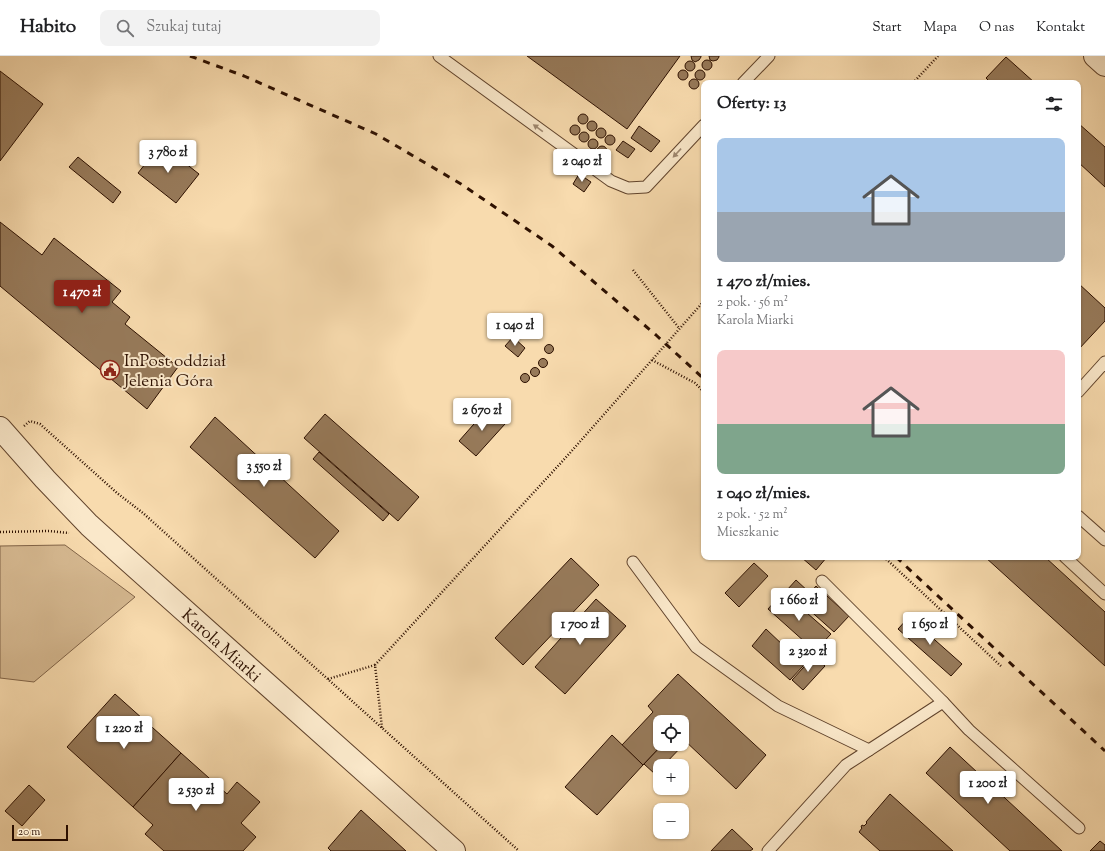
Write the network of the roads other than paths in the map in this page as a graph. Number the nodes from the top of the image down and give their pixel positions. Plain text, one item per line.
1 (439, 56) edge
2 (769, 56) edge
3 (1096, 56) edge
4 (1105, 65) edge
5 (746, 80) edge
6 (701, 128) edge
7 (1105, 362) edge
8 (1081, 389) edge
9 (10, 429) edge
10 (1081, 519) edge
11 (1105, 540) edge
12 (1067, 560) edge
13 (633, 562) dead end
14 (822, 581) dead end
15 (1105, 594) edge
16 (943, 702) junction
17 (868, 750) junction
18 (1079, 828) dead end
19 (454, 851) edge
20 (768, 851) edge

6 -> 1 lane
2 - 5 lane
3 - 4 street
7 - 8 lane
9 - 19 street, Karola Miarki
10 - 11 lane
12 - 15 lane
13 - 17 lane
14 - 16 lane
16 - 17 lane
16 - 18 lane
17 - 20 lane

